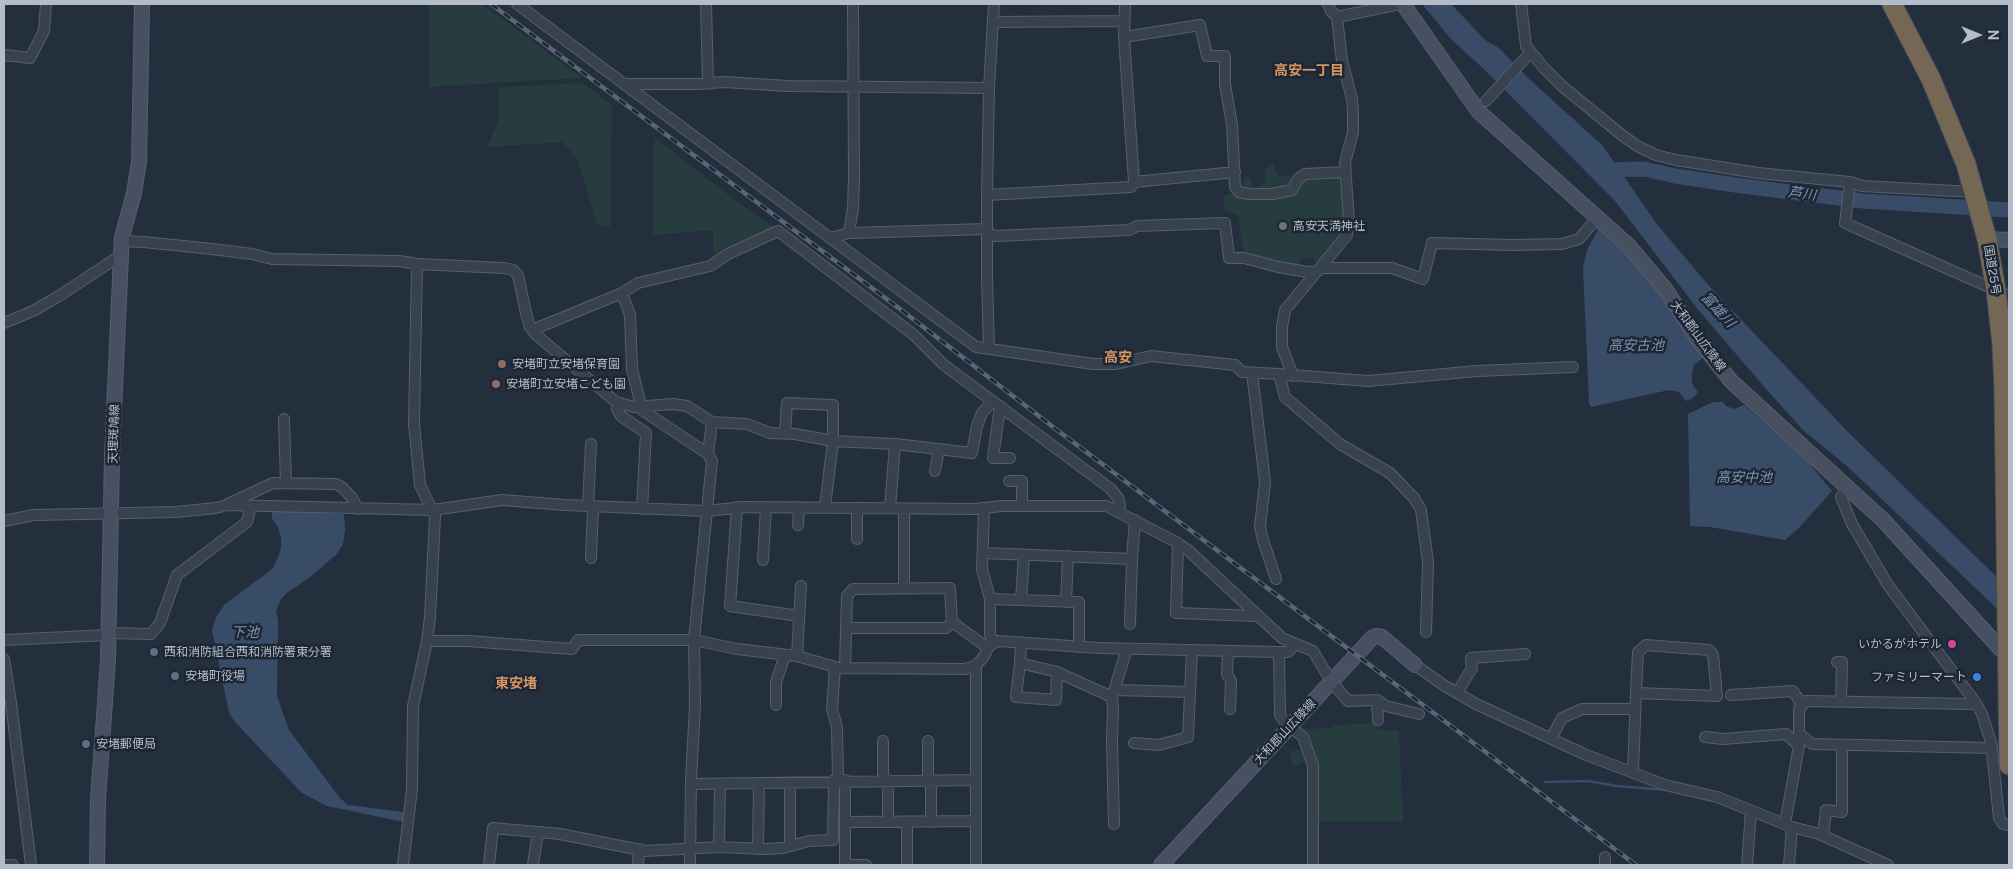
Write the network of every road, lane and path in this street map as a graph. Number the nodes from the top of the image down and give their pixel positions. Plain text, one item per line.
1 (46, 4) edge
2 (142, 4) edge
3 (518, 4) edge
4 (706, 4) edge
5 (853, 4) edge
6 (994, 4) edge
7 (1124, 4) edge
8 (1328, 4) edge
9 (1401, 4) edge
10 (1521, 4) edge
11 (1892, 4) edge
12 (1337, 16) junction
13 (1124, 21) junction
14 (994, 22) junction
15 (1124, 37) junction
16 (1530, 53) junction
17 (4, 55) edge
18 (624, 84) junction
19 (708, 84) junction
20 (854, 87) junction
21 (989, 88) junction
22 (1482, 106) junction
23 (1235, 172) junction
24 (1345, 172) junction
25 (1134, 182) junction
26 (1850, 184) junction
27 (1975, 194) junction
28 (987, 195) junction
29 (1598, 217) junction
30 (987, 232) junction
31 (849, 233) junction
32 (830, 238) junction
33 (1987, 240) junction
34 (2009, 240) edge
35 (122, 248) junction
36 (417, 264) junction
37 (1319, 270) junction
38 (622, 293) junction
39 (2003, 293) edge
40 (4, 323) edge
41 (532, 330) junction
42 (989, 349) junction
43 (1573, 367) dead end
44 (1252, 373) junction
45 (1279, 374) junction
46 (1292, 376) junction
47 (618, 403) junction
48 (996, 403) junction
49 (642, 406) junction
50 (284, 419) dead end
51 (712, 422) junction
52 (785, 433) junction
53 (833, 441) junction
54 (591, 444) dead end
55 (895, 444) junction
56 (939, 449) junction
57 (708, 454) junction
58 (1010, 458) dead end
59 (934, 471) dead end
60 (1009, 481) dead end
61 (286, 483) junction
62 (1848, 488) junction
63 (227, 505) junction
64 (1022, 506) junction
65 (591, 507) junction
66 (738, 507) junction
67 (766, 507) junction
68 (799, 507) junction
69 (825, 507) junction
70 (857, 508) junction
71 (890, 508) junction
72 (904, 508) junction
73 (984, 508) junction
74 (358, 509) junction
75 (642, 509) junction
76 (249, 510) junction
77 (433, 510) junction
78 (706, 511) junction
79 (1118, 511) junction
80 (112, 512) junction
81 (1136, 520) junction
82 (4, 521) edge
83 (798, 524) dead end
84 (857, 539) dead end
85 (1178, 543) junction
86 (982, 553) junction
87 (1024, 555) junction
88 (1068, 556) junction
89 (591, 558) dead end
90 (1132, 559) junction
91 (763, 560) dead end
92 (1276, 579) dead end
93 (801, 586) dead end
94 (904, 588) junction
95 (990, 598) junction
96 (1021, 600) junction
97 (1066, 602) junction
98 (799, 616) junction
99 (1257, 616) junction
100 (952, 622) junction
101 (1130, 624) dead end
102 (847, 628) junction
103 (1426, 632) dead end
104 (108, 634) junction
105 (4, 640) edge
106 (694, 640) junction
107 (427, 641) junction
108 (1021, 642) junction
109 (1295, 645) junction
110 (990, 646) junction
111 (1079, 647) junction
112 (1127, 649) junction
113 (1192, 650) junction
114 (1228, 651) junction
115 (1279, 652) junction
116 (1525, 654) dead end
117 (785, 655) junction
118 (797, 656) junction
119 (2008, 657) junction
120 (4, 659) edge
121 (1020, 662) junction
122 (1837, 662) dead end
123 (976, 665) junction
124 (1415, 665) joint
125 (840, 667) junction
126 (1057, 672) junction
127 (1331, 681) junction
128 (1190, 692) junction
129 (1113, 693) junction
130 (1457, 693) junction
131 (1636, 693) junction
132 (1731, 695) dead end
133 (1377, 700) junction
134 (1841, 701) junction
135 (1971, 704) dead end
136 (776, 705) dead end
137 (1802, 705) junction
138 (1230, 709) dead end
139 (1636, 709) junction
140 (1418, 714) dead end
141 (1378, 720) dead end
142 (1290, 726) junction
143 (1705, 737) dead end
144 (1551, 738) junction
145 (1798, 739) junction
146 (883, 741) dead end
147 (928, 741) dead end
148 (1134, 743) dead end
149 (1842, 745) junction
150 (1992, 748) junction
151 (2009, 765) edge
152 (1633, 772) junction
153 (839, 780) junction
154 (886, 780) junction
155 (930, 780) junction
156 (976, 780) junction
157 (759, 783) junction
158 (790, 783) junction
159 (691, 784) junction
160 (720, 784) junction
161 (1751, 813) junction
162 (976, 821) junction
163 (845, 822) junction
164 (888, 822) junction
165 (907, 822) junction
166 (931, 822) junction
167 (1114, 824) dead end
168 (2009, 825) edge
169 (1790, 828) junction
170 (538, 832) junction
171 (1823, 835) junction
172 (790, 846) junction
173 (719, 847) junction
174 (690, 848) junction
175 (639, 849) junction
176 (758, 849) junction
177 (4, 865) edge
178 (12, 865) edge
179 (30, 865) edge
180 (97, 865) edge
181 (403, 865) edge
182 (489, 865) edge
183 (533, 865) edge
184 (638, 865) edge
185 (690, 865) edge
186 (866, 865) edge
187 (907, 865) edge
188 (976, 865) edge
189 (1161, 865) edge
190 (1314, 865) edge
191 (1746, 865) edge
192 (1789, 865) edge
193 (1888, 865) edge

1 - 17 street
2 - 35 main road, 天理斑鳩線
3 - 18 street
4 - 19 street
5 - 20 street
6 - 14 street
7 - 13 street
8 - 12 street
9 - 12 street
9 - 22 main road, 大和郡山広陵線
10 - 16 street
11 - 27 highway, 国道25号
12 - 24 street
13 - 14 street
13 - 15 street
14 - 21 street
15 - 23 street
15 - 25 street
16 - 22 street
16 - 26 street
18 - 19 street
18 - 32 street
19 - 20 street
20 - 21 street
20 - 31 street
21 - 28 street
22 - 29 main road, 大和郡山広陵線
23 - 24 street
23 - 25 street
24 - 37 street
25 - 28 street
26 - 27 street
26 - 39 street
27 - 33 highway, 国道25号
28 - 30 street
29 - 37 street
29 - 62 main road, 大和郡山広陵線
30 - 31 street
30 - 37 street
30 - 42 street
31 - 32 street
32 - 42 street
33 - 34 main road
33 - 39 highway, 国道25号
35 - 36 street
35 - 40 street
35 - 80 main road, 天理斑鳩線
36 - 41 street
36 - 77 street
37 - 46 street
38 - 41 street
38 - 48 street
38 - 49 street
39 - 119 highway, 国道25号
41 - 47 street
42 - 44 street
43 - 46 street
44 - 45 street
44 - 92 street
45 - 46 street
45 - 103 street
47 - 49 street
47 - 75 street
48 - 56 street
48 - 58 street
48 - 79 street
49 - 51 street
49 - 57 street
50 - 61 street
51 - 52 street
51 - 57 street
52 - 53 street
52 - 53 street
53 - 55 street
53 - 69 street
54 - 65 street
55 - 56 street
55 - 71 street
56 - 59 street
57 - 78 street
60 - 64 street
61 - 63 street
61 - 74 street
62 - 119 main road, 大和郡山広陵線
62 - 150 street
63 - 76 street
63 - 80 street
64 - 73 street
64 - 79 street
65 - 75 street
65 - 77 street
65 - 89 street
66 - 67 street
66 - 78 street
66 - 98 street
67 - 68 street
67 - 91 street
68 - 69 street
68 - 83 street
69 - 70 street
70 - 71 street
70 - 84 street
71 - 72 street
72 - 73 street
72 - 94 street
73 - 86 street
74 - 76 street
74 - 77 street
75 - 78 street
76 - 104 street
77 - 107 street
78 - 106 street
79 - 81 street
80 - 82 street
80 - 104 main road, 天理斑鳩線
81 - 85 street
81 - 90 street
85 - 99 street
85 - 99 street
86 - 87 street
86 - 95 street
87 - 88 street
87 - 96 street
88 - 90 street
88 - 97 street
90 - 101 street
93 - 98 street
94 - 100 street
94 - 102 street
95 - 96 street
95 - 110 street
96 - 97 street
97 - 111 street
98 - 118 street
99 - 109 street
100 - 102 street
100 - 110 street
102 - 125 street
104 - 105 street
104 - 180 main road, 天理斑鳩線
106 - 107 street
106 - 117 street
106 - 159 street
107 - 181 street
108 - 110 street
108 - 111 street
108 - 121 street
109 - 115 street
109 - 127 street
110 - 123 street
111 - 112 street
112 - 113 street
112 - 129 street
113 - 114 street
113 - 128 street
114 - 115 street
114 - 138 street
115 - 142 street
116 - 130 street
117 - 118 street
117 - 136 street
118 - 125 street
119 - 151 highway, 国道25号
120 - 179 street
121 - 126 street
121 - 126 street
122 - 134 street
123 - 125 street
123 - 156 street
124 - 127 main road, 大和郡山広陵線
124 - 130 street
125 - 153 street
126 - 129 street
127 - 133 street
127 - 142 main road, 大和郡山広陵線
128 - 129 street
128 - 148 street
129 - 167 street
130 - 144 street
131 - 131 street
131 - 139 street
132 - 137 street
133 - 140 street
133 - 141 street
134 - 135 street
134 - 137 street
137 - 145 street
139 - 144 street
139 - 152 street
142 - 189 main road, 大和郡山広陵線
142 - 190 street
143 - 145 street
144 - 152 street
145 - 149 street
145 - 169 street
146 - 154 street
147 - 155 street
149 - 150 street
149 - 171 street
150 - 168 street
152 - 161 street
153 - 154 street
153 - 158 street
153 - 163 street
153 - 172 street
154 - 155 street
154 - 164 street
155 - 156 street
155 - 166 street
156 - 162 street
157 - 158 street
157 - 160 street
157 - 176 street
158 - 172 street
159 - 160 street
159 - 174 street
160 - 173 street
161 - 169 street
161 - 191 street
162 - 166 street
162 - 188 street
163 - 164 street
163 - 186 street
164 - 165 street
165 - 166 street
165 - 187 street
169 - 171 street
169 - 192 street
170 - 175 street
170 - 182 street
170 - 183 street
171 - 193 street
172 - 176 street
173 - 174 street
173 - 176 street
174 - 175 street
174 - 185 street
175 - 184 street
177 - 178 street

